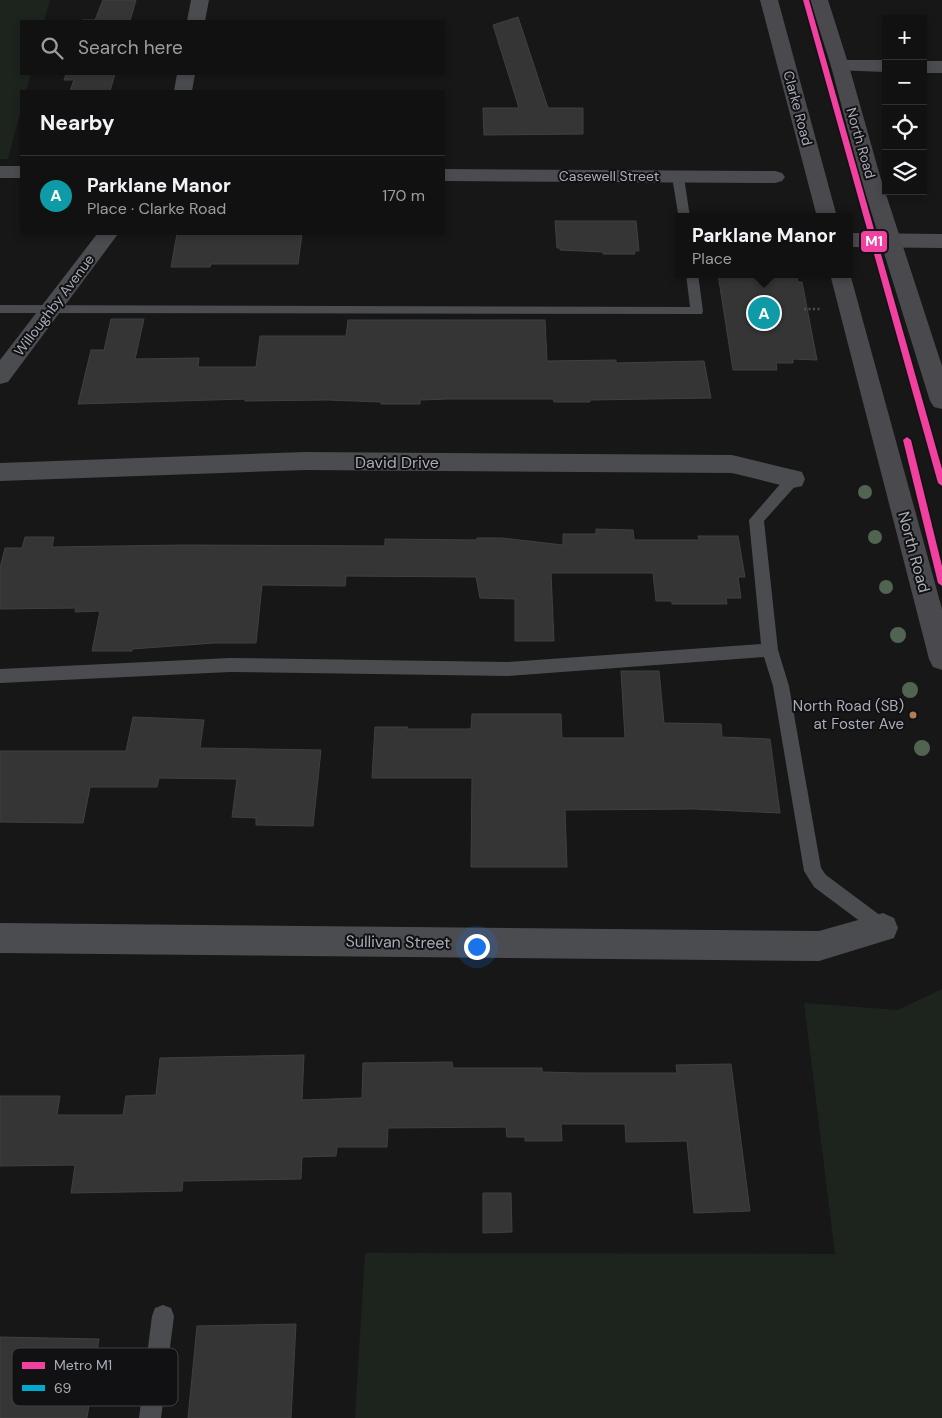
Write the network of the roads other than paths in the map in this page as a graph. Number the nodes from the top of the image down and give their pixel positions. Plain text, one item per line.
1 (200, 0) edge
2 (769, 0) edge
3 (819, 0) edge
4 (196, 20) edge
5 (840, 66) junction
6 (882, 66) edge
7 (927, 67) edge
8 (942, 67) edge
9 (186, 75) edge
10 (183, 90) edge
11 (0, 172) edge
12 (20, 172) edge
13 (445, 175) edge
14 (678, 177) junction
15 (775, 177) dead end
16 (683, 213) edge
17 (825, 213) edge
18 (107, 235) edge
19 (853, 240) edge
20 (891, 240) junction
21 (942, 241) edge
22 (693, 278) edge
23 (842, 278) edge
24 (0, 309) edge
25 (52, 309) junction
26 (0, 376) edge
27 (942, 401) edge
28 (0, 472) edge
29 (793, 479) joint
30 (770, 650) junction
31 (942, 659) edge
32 (0, 676) edge
33 (882, 928) joint
34 (0, 938) edge
35 (163, 1316) dead end
36 (159, 1348) edge

1 - 4 street
2 - 17 main road, Clarke Road
3 - 5 main road, North Road
5 - 6 street
5 - 20 main road, North Road
7 - 8 street
9 - 10 street
11 - 12 street
13 - 14 street, Casewell Street
14 - 15 street, Casewell Street
14 - 16 lane
18 - 25 street, Willoughby Avenue
19 - 20 street
20 - 21 street
20 - 27 main road, North Road
22 - 25 lane
23 - 31 main road, North Road
24 - 25 lane
25 - 26 street, Willoughby Avenue
28 - 29 street, David Drive
29 - 30 lane
30 - 32 lane
30 - 33 lane
33 - 34 street, Sullivan Street
35 - 36 lane

